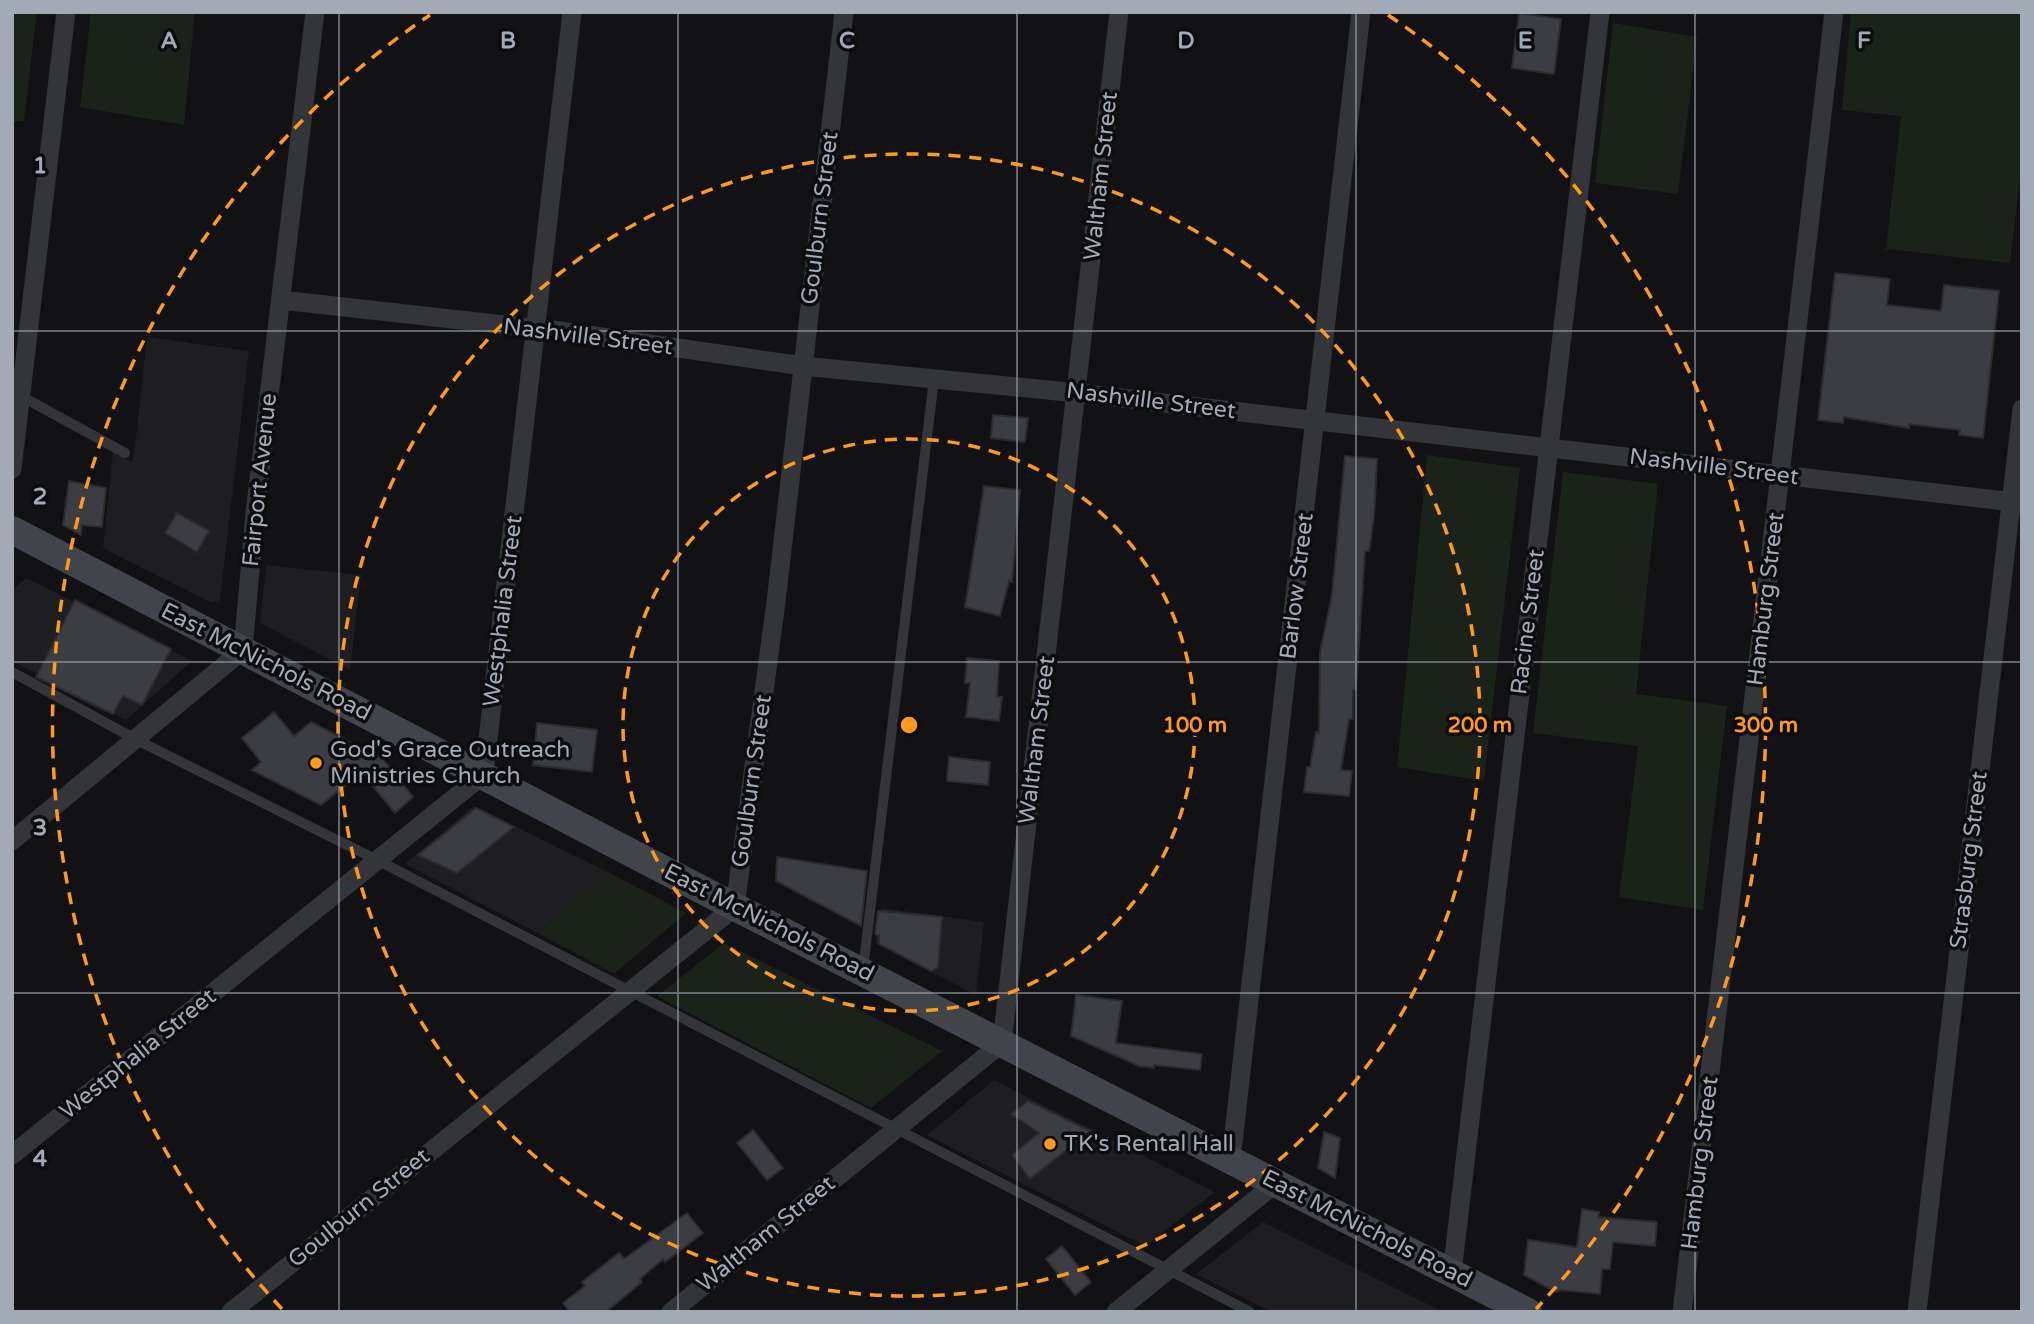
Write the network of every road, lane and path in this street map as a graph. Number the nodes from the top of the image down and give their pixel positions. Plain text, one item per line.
1 (66, 12) edge
2 (314, 12) edge
3 (572, 12) edge
4 (844, 12) edge
5 (1119, 12) edge
6 (1361, 12) edge
7 (1600, 12) edge
8 (1834, 12) edge
9 (281, 300) junction
10 (534, 329) junction
11 (803, 366) junction
12 (934, 379) junction
13 (16, 393) edge
14 (1078, 393) junction
15 (2022, 409) edge
16 (1316, 420) junction
17 (1549, 448) junction
18 (125, 453) dead end
19 (12, 470) edge
20 (1780, 474) junction
21 (2016, 502) edge
22 (12, 530) edge
23 (243, 650) junction
24 (12, 672) edge
25 (137, 740) junction
26 (484, 775) junction
27 (12, 841) edge
28 (379, 861) junction
29 (735, 906) junction
30 (863, 972) junction
31 (628, 990) junction
32 (1002, 1043) junction
33 (896, 1129) junction
34 (12, 1155) edge
35 (1231, 1160) junction
36 (1276, 1183) junction
37 (1168, 1269) junction
38 (1452, 1273) junction
39 (231, 1312) edge
40 (671, 1312) edge
41 (1116, 1312) edge
42 (1250, 1312) edge
43 (1528, 1312) edge
44 (1682, 1312) edge
45 (1917, 1312) edge

1 - 13 street
2 - 9 street, Fairport Avenue
3 - 10 street, Westphalia Street
4 - 11 street, Goulburn Street
5 - 14 street, Waltham Street
6 - 16 street, Barlow Street
7 - 17 street, Racine Street
8 - 20 street, Hamburg Street
9 - 10 street, Nashville Street
9 - 23 street, Fairport Avenue
10 - 11 street, Nashville Street
10 - 26 street, Westphalia Street
11 - 12 street, Nashville Street
11 - 29 street, Goulburn Street
12 - 14 street, Nashville Street
12 - 30 lane
13 - 18 lane
13 - 19 street
14 - 16 street, Nashville Street
14 - 32 street, Waltham Street
15 - 21 street, Strasburg Street
16 - 17 street, Nashville Street
16 - 35 street, Barlow Street
17 - 20 street, Nashville Street
17 - 38 street, Racine Street
20 - 21 street, Nashville Street
20 - 44 street, Hamburg Street
21 - 45 street, Strasburg Street
22 - 23 street, East McNichols Road
23 - 25 street
23 - 26 street, East McNichols Road
24 - 25 lane
25 - 27 street
25 - 28 lane
26 - 28 street, Westphalia Street
26 - 29 street, East McNichols Road
28 - 31 lane
28 - 34 street, Westphalia Street
29 - 30 street, East McNichols Road
29 - 31 street, Goulburn Street
30 - 32 street, East McNichols Road
31 - 33 lane
31 - 39 street, Goulburn Street
32 - 33 street, Waltham Street
32 - 35 street, East McNichols Road
33 - 37 lane
33 - 40 street, Waltham Street
35 - 36 street, East McNichols Road
36 - 37 street
36 - 38 street, East McNichols Road
37 - 41 street
37 - 42 lane
38 - 43 street, East McNichols Road

